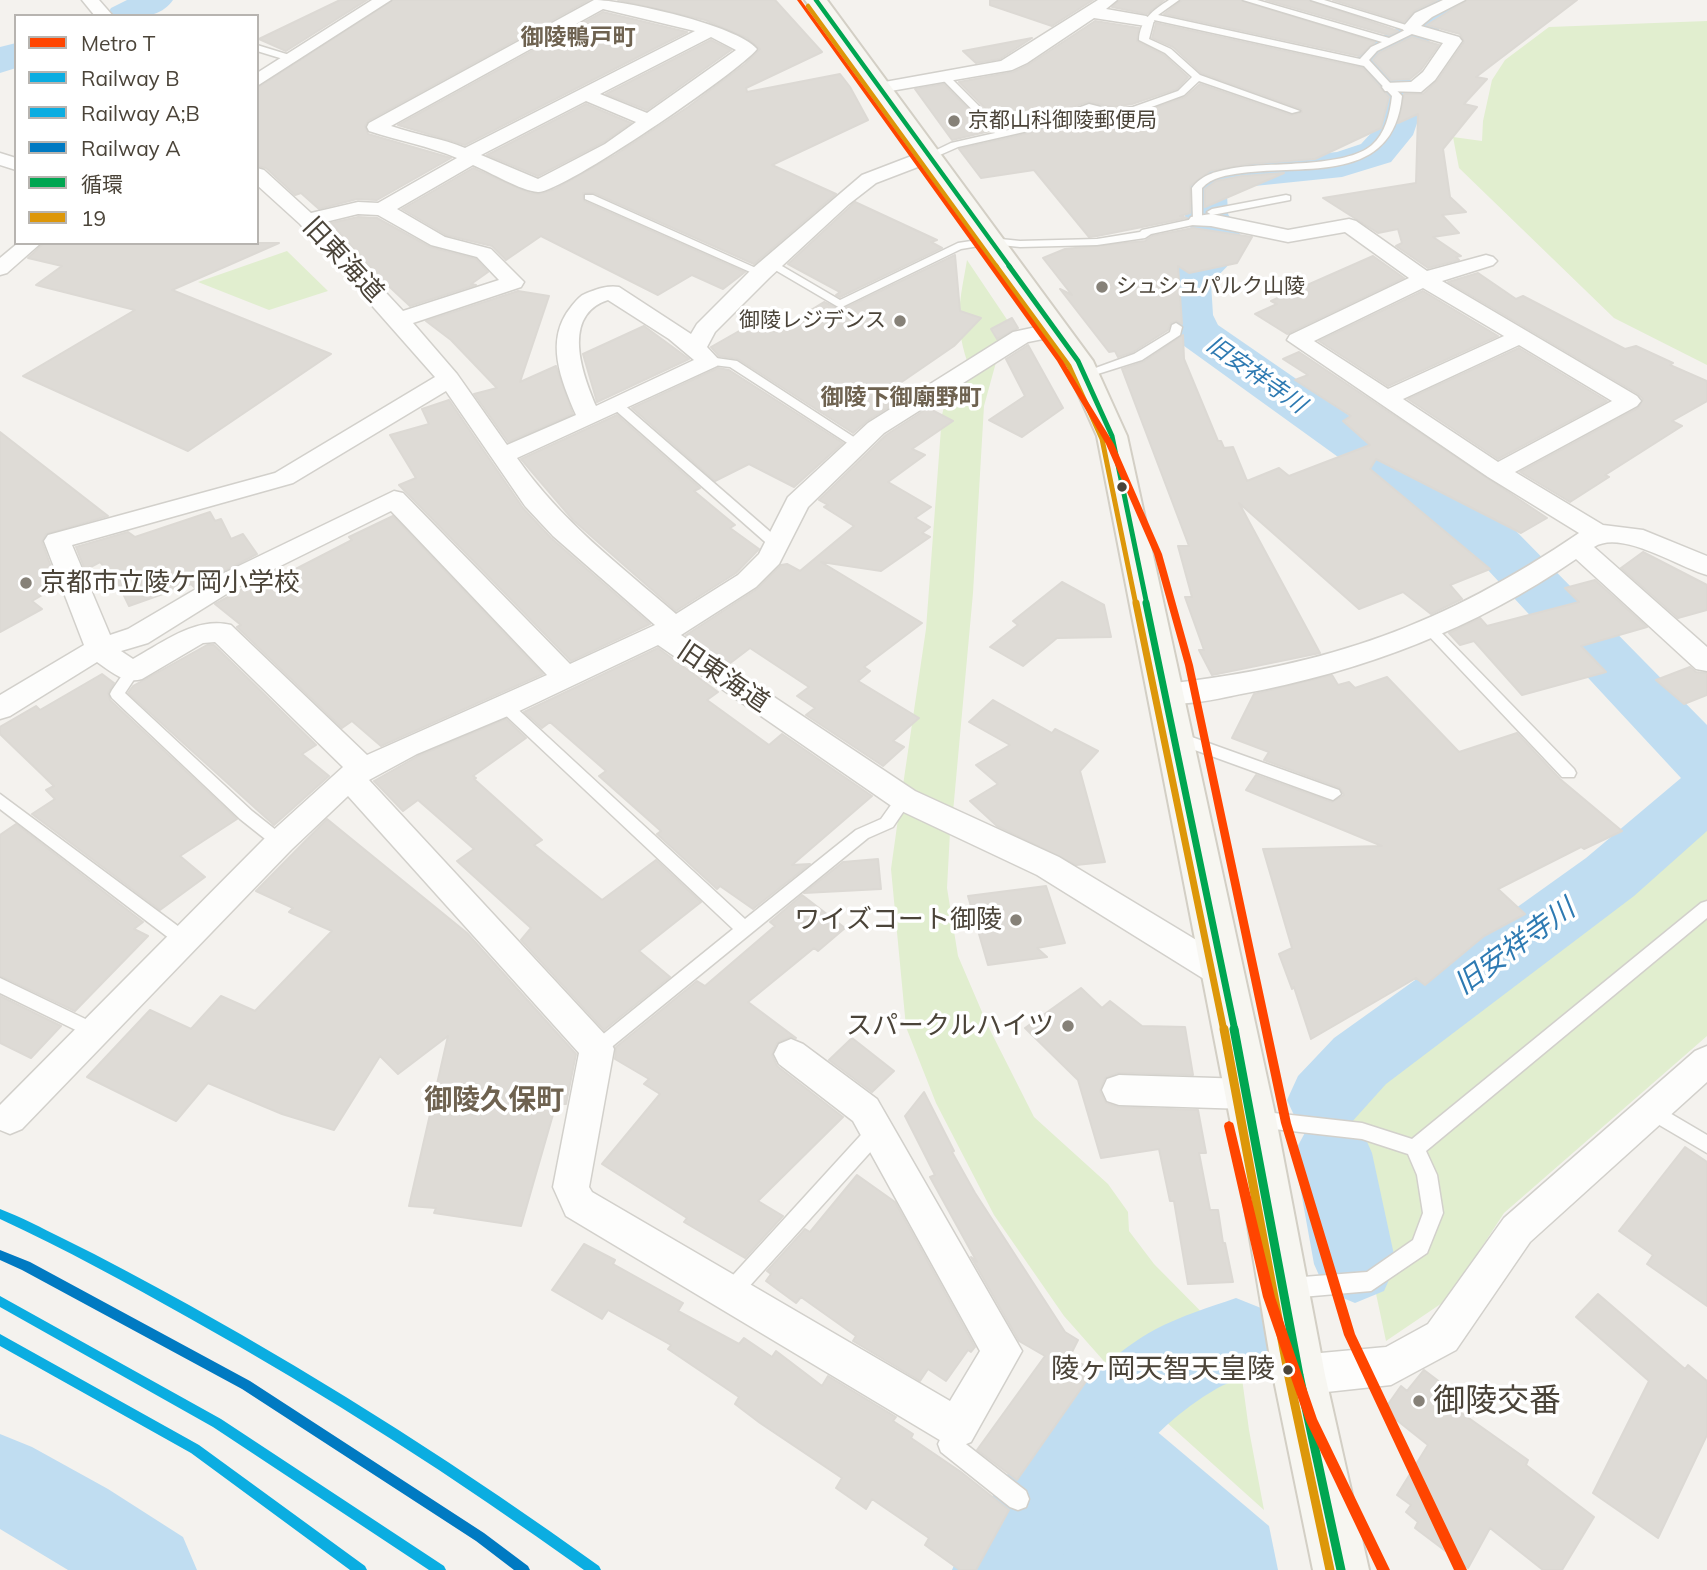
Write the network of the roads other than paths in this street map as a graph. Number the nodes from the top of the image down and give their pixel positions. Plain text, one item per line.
1 (90, 0) edge
2 (383, 0) edge
3 (816, 0) edge
4 (1109, 0) edge
5 (1175, 0) edge
6 (1247, 0) edge
7 (1315, 0) edge
8 (1457, 0) edge
9 (604, 1) edge
10 (1091, 12) junction
11 (103, 14) edge
12 (1150, 19) junction
13 (711, 30) junction
14 (1417, 30) junction
15 (1389, 41) junction
16 (259, 49) edge
17 (293, 59) junction
18 (1364, 63) junction
19 (1197, 77) junction
20 (946, 78) junction
21 (259, 80) edge
22 (1396, 87) junction
23 (879, 88) junction
24 (585, 94) junction
25 (1295, 111) dead end
26 (648, 120) junction
27 (1002, 134) junction
28 (469, 156) junction
29 (929, 156) junction
30 (259, 176) edge
31 (589, 197) dead end
32 (1286, 198) dead end
33 (382, 209) junction
34 (1204, 216) junction
35 (307, 220) junction
36 (991, 241) junction
37 (29, 245) edge
38 (1486, 261) dead end
39 (766, 268) junction
40 (0, 269) edge
41 (1424, 279) junction
42 (399, 320) junction
43 (1176, 327) dead end
44 (1055, 330) junction
45 (1519, 337) junction
46 (702, 354) junction
47 (1085, 374) junction
48 (449, 379) junction
49 (1387, 398) junction
50 (618, 406) junction
51 (589, 418) junction
52 (858, 443) junction
53 (501, 456) junction
54 (1497, 472) junction
55 (1588, 540) junction
56 (777, 545) junction
57 (1707, 566) edge
58 (1430, 629) junction
59 (667, 631) junction
60 (97, 649) junction
61 (1706, 662) edge
62 (132, 672) junction
63 (567, 678) junction
64 (1166, 694) junction
65 (506, 706) junction
66 (0, 709) edge
67 (1175, 737) junction
68 (356, 773) junction
69 (1568, 774) dead end
70 (1333, 794) dead end
71 (904, 799) junction
72 (0, 800) edge
73 (280, 842) junction
74 (1707, 908) edge
75 (744, 928) junction
76 (184, 940) junction
77 (1224, 974) junction
78 (0, 985) edge
79 (94, 1031) junction
80 (597, 1049) junction
81 (791, 1054) dead end
82 (1707, 1061) edge
83 (1119, 1090) dead end
84 (1250, 1106) junction
85 (1651, 1110) junction
86 (10, 1118) dead end
87 (877, 1131) junction
88 (1707, 1145) edge
89 (1415, 1148) junction
90 (1284, 1289) junction
91 (730, 1293) junction
92 (1299, 1375) junction
93 (957, 1428) junction
94 (1018, 1499) dead end
95 (1341, 1570) edge

1 - 11 street
2 - 17 street
3 - 23 main road
4 - 10 street
5 - 12 lane
6 - 15 lane
7 - 14 lane
8 - 14 street
9 - 13 street
9 - 28 street
10 - 12 street
10 - 20 street
12 - 18 lane
12 - 19 lane
13 - 24 street
13 - 26 street
14 - 15 lane
14 - 22 street
15 - 18 lane
16 - 17 lane
17 - 21 street
18 - 22 lane
19 - 25 lane
19 - 27 lane
20 - 23 street
20 - 27 lane
22 - 34 lane
23 - 29 main road
24 - 26 street
24 - 28 street
26 - 28 street
27 - 29 lane
28 - 33 street
29 - 36 main road
29 - 39 street
30 - 35 street, 旧東海道
31 - 39 lane
32 - 34 lane
33 - 35 street
33 - 42 street
34 - 36 lane
34 - 41 street
35 - 42 street, 旧東海道
36 - 39 lane
36 - 44 main road
37 - 40 street
38 - 41 street
39 - 46 street
41 - 45 street
41 - 49 street
42 - 48 street, 旧東海道
43 - 47 lane
44 - 47 main road
44 - 52 street
45 - 49 street
45 - 54 street
46 - 50 street
46 - 51 street
46 - 52 lane
47 - 64 main road
48 - 53 street, 旧東海道
48 - 60 street
49 - 54 street
50 - 51 street
50 - 56 lane
51 - 53 street
52 - 56 street
53 - 59 street, 旧東海道
54 - 55 street
55 - 57 street
55 - 58 street
55 - 61 street
56 - 59 street
58 - 64 street
58 - 69 lane
59 - 63 street
59 - 71 street, 旧東海道
60 - 62 street
60 - 63 street
60 - 66 street
62 - 68 street
62 - 73 lane
63 - 65 street
64 - 67 main road
65 - 68 street
65 - 75 lane
67 - 70 lane
67 - 77 main road
68 - 73 street
68 - 80 street
71 - 75 lane
71 - 77 street, 旧東海道
72 - 76 lane
73 - 76 street
74 - 89 lane
75 - 80 lane
76 - 79 street
77 - 84 main road
78 - 79 lane
79 - 86 street
80 - 91 street
81 - 87 street
82 - 85 street
83 - 84 street
84 - 89 lane
84 - 90 main road
85 - 88 lane
85 - 92 street
87 - 91 lane
87 - 93 street
89 - 90 lane
90 - 92 main road
91 - 93 street
92 - 95 main road
93 - 94 lane

